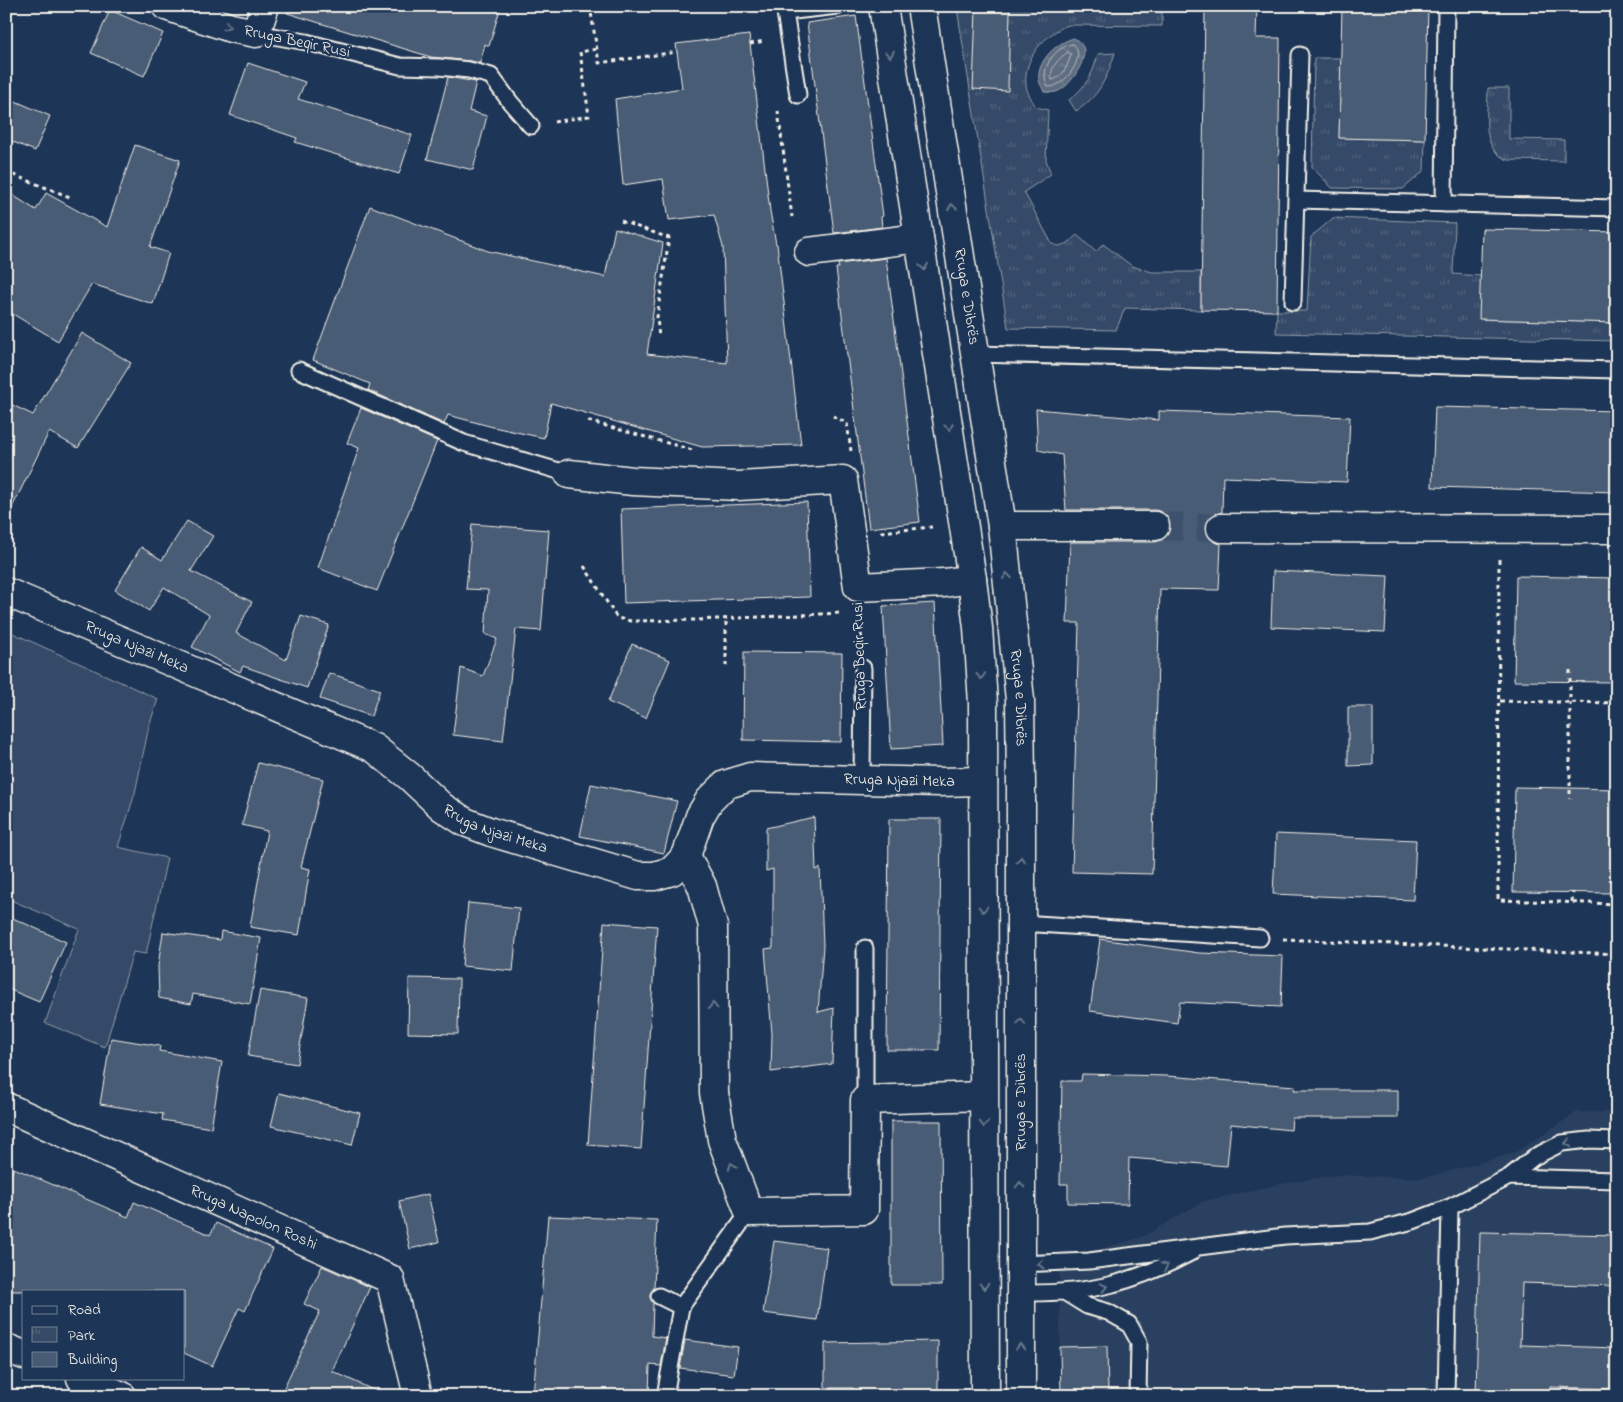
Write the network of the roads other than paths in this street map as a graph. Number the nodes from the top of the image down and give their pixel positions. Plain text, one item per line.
1 (166, 6) edge
2 (265, 6) edge
3 (838, 6) edge
4 (883, 6) edge
5 (921, 6) edge
6 (1446, 6) edge
7 (256, 33) junction
8 (1300, 55) dead end
9 (798, 95) dead end
10 (531, 126) road end
11 (1296, 200) junction
12 (1444, 204) junction
13 (1617, 208) edge
14 (919, 238) junction
15 (809, 252) dead end
16 (1293, 302) dead end
17 (975, 354) junction
18 (299, 370) dead end
19 (1617, 370) edge
20 (569, 474) joint
21 (1002, 526) junction
22 (1155, 526) tunnel mouth
23 (1221, 528) tunnel mouth
24 (1617, 529) edge
25 (972, 579) junction
26 (6, 592) edge
27 (863, 668) road end
28 (862, 780) junction
29 (983, 781) junction
30 (686, 856) junction
31 (1021, 923) junction
32 (1260, 938) road end
33 (865, 948) dead end
34 (984, 1096) junction
35 (865, 1100) junction
36 (6, 1107) edge
37 (1617, 1141) edge
38 (1508, 1177) junction
39 (1617, 1180) edge
40 (1450, 1207) junction
41 (749, 1212) junction
42 (1200, 1247) junction
43 (1020, 1264) junction
44 (1021, 1293) junction
45 (1066, 1293) junction
46 (660, 1296) dead end
47 (681, 1307) junction
48 (6, 1348) edge
49 (22, 1354) edge
50 (86, 1380) edge
51 (122, 1396) edge
52 (418, 1396) edge
53 (665, 1396) edge
54 (985, 1396) edge
55 (1021, 1396) edge
56 (1138, 1396) edge
57 (1446, 1396) edge

1 -> 7 main road, Rruga Beqir Rusi
2 - 7 main road
3 - 9 lane
4 -> 14 main road
17 -> 5 main road, Rruga e Dibrës
6 - 12 lane
7 - 10 lane, Rruga Beqir Rusi
8 - 11 lane
11 - 12 lane
11 - 16 lane
12 - 13 lane
14 - 15 main road
14 -> 25 main road
17 - 19 lane
17 - 21 main road, Rruga e Dibrës
18 - 20 lane
20 - 25 main road, Rruga Beqir Rusi
21 - 22 main road
31 -> 21 main road, Rruga e Dibrës
23 - 24 main road
25 -> 29 main road
26 - 30 main road, Rruga Njazi Meka
27 - 28 lane, Rruga Beqir Rusi
28 - 29 main road, Rruga Njazi Meka
28 - 30 main road, Rruga Njazi Meka
29 -> 34 main road
41 -> 30 main road
31 - 32 lane
43 -> 31 main road, Rruga e Dibrës
33 - 35 lane
34 - 35 main road
34 -> 54 main road
35 - 41 main road
36 - 52 main road, Rruga Napolon Roshi
37 -> 38 lane
38 - 39 lane
38 - 40 lane
40 - 42 lane
40 - 57 lane
41 - 47 lane
42 -> 43 lane
45 -> 42 lane
43 - 44 main road, Rruga e Dibrës
44 - 45 lane
55 -> 44 main road, Rruga e Dibrës
45 - 56 lane
46 - 47 lane
47 - 53 lane
48 - 49 main road
50 - 51 main road

